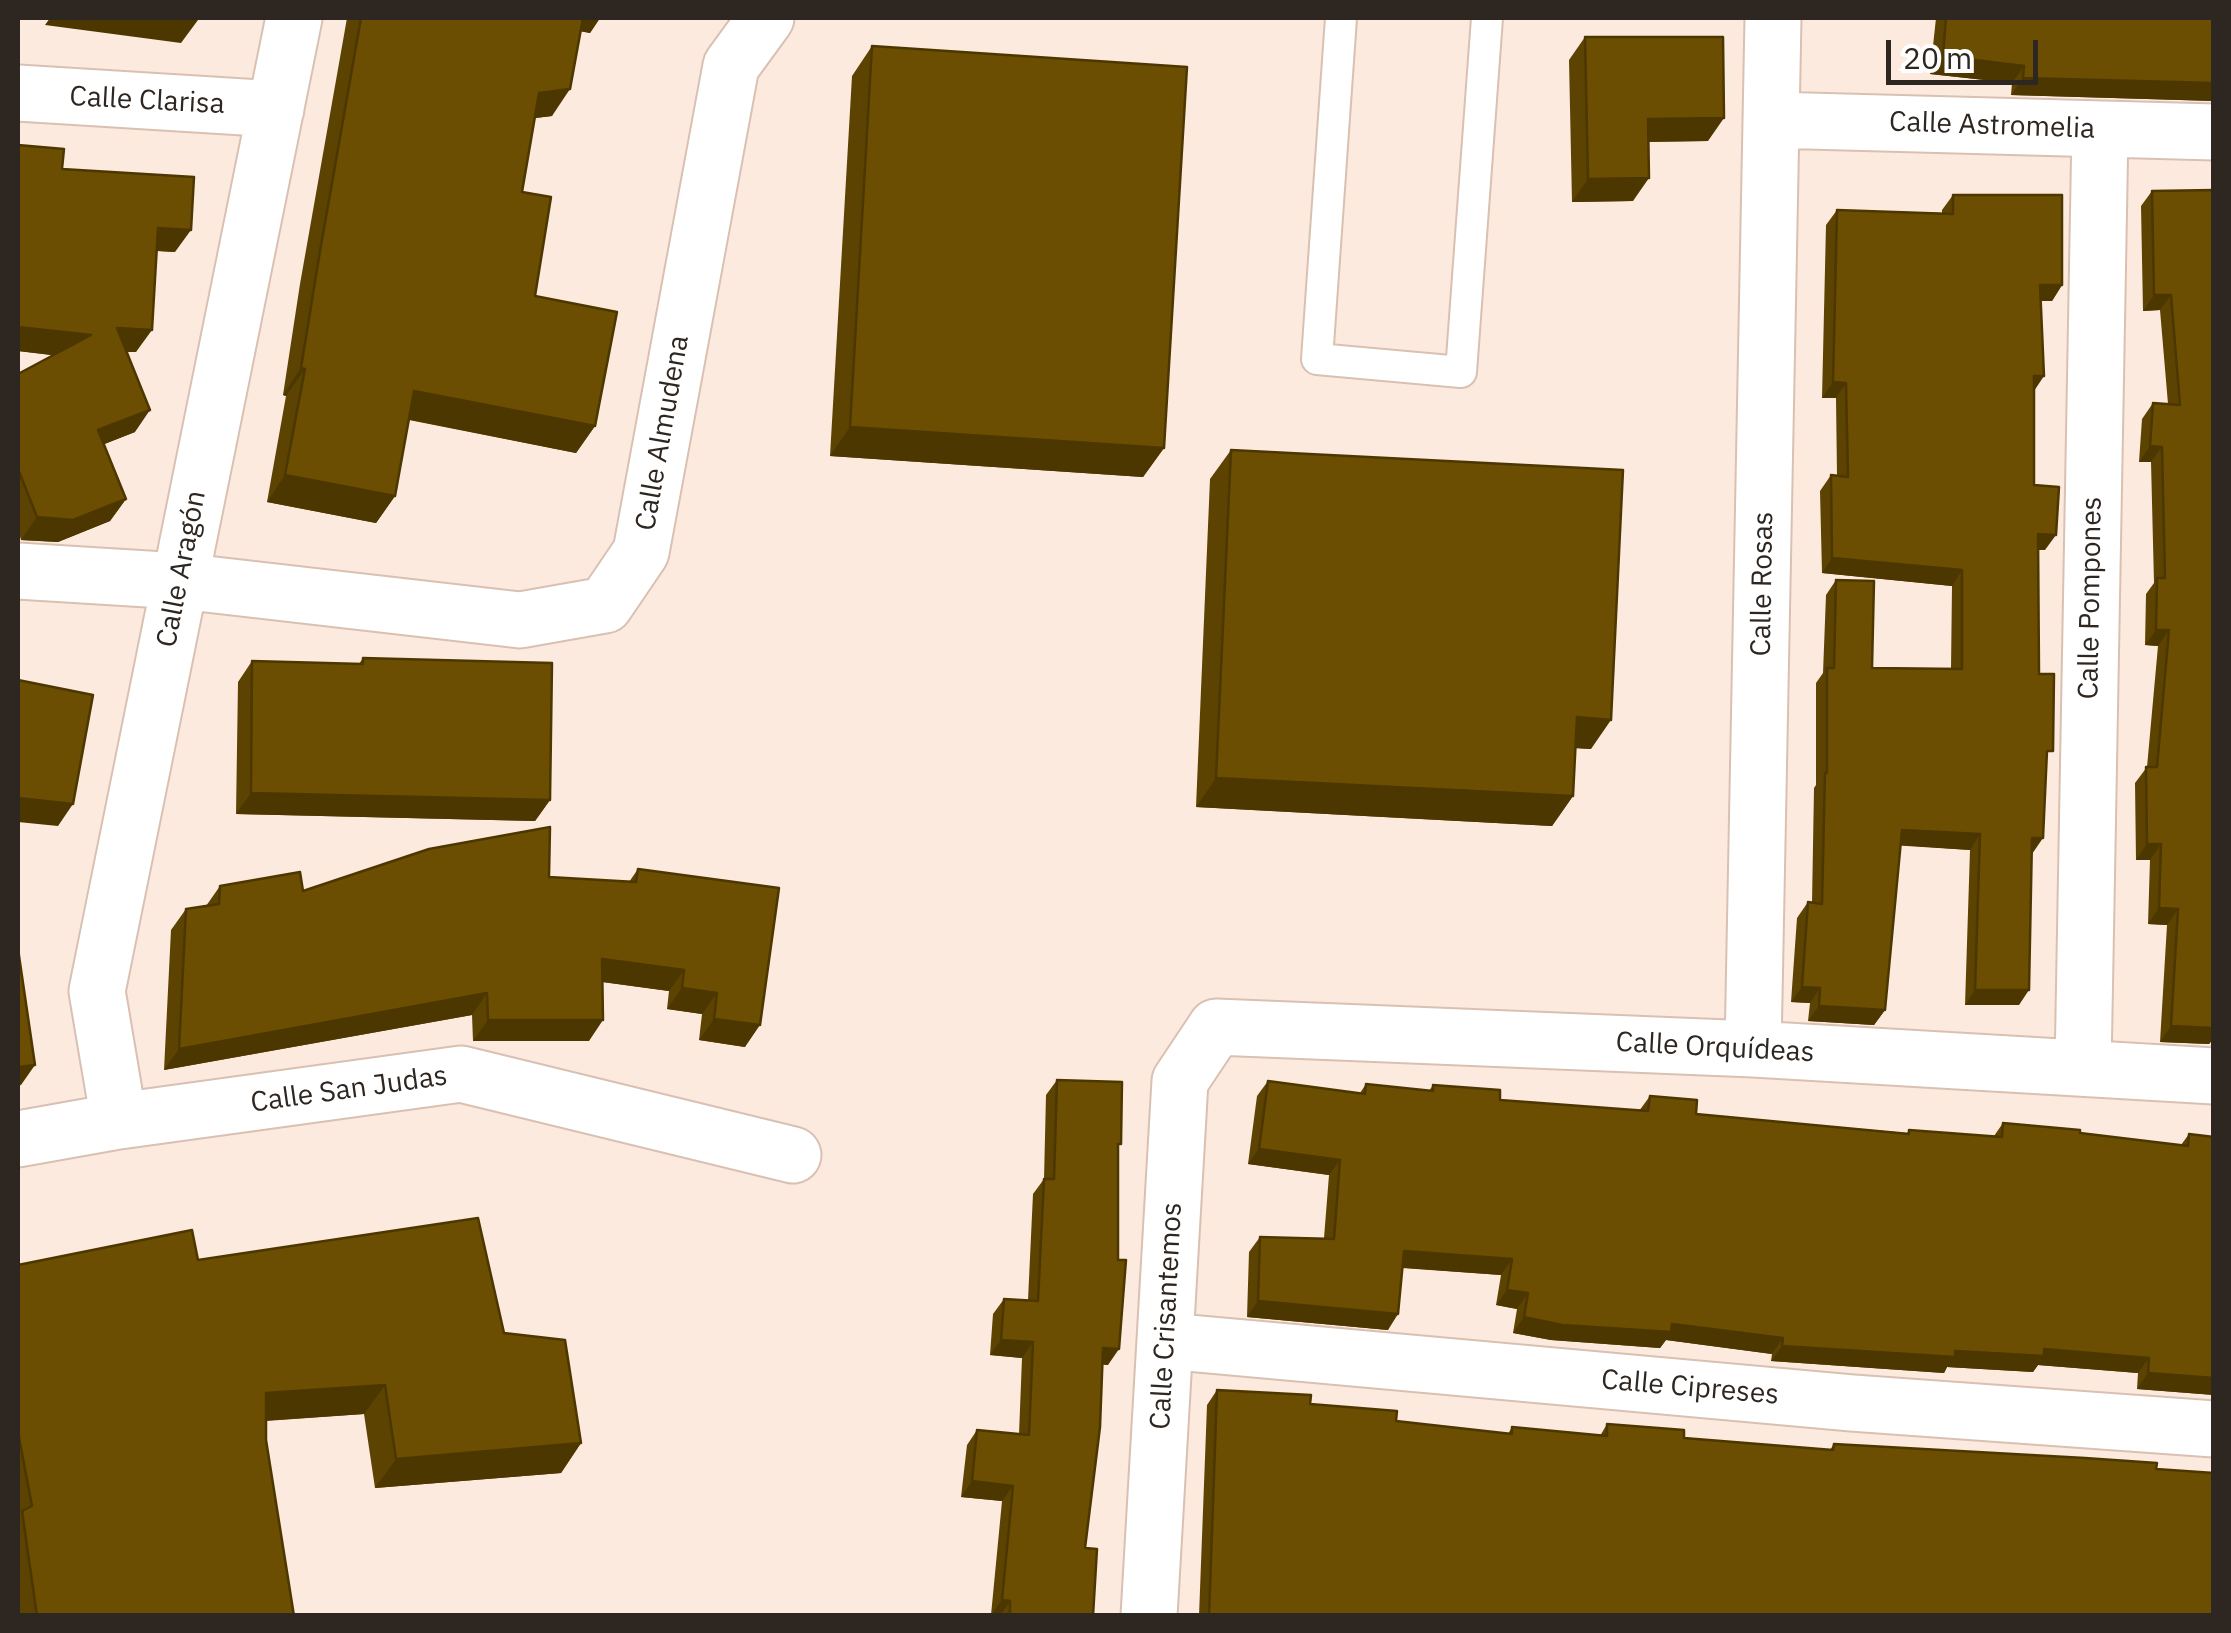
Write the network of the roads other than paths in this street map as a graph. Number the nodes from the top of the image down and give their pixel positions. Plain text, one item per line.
1 (294, 18) edge
2 (766, 18) edge
3 (1341, 18) edge
4 (1487, 18) edge
5 (1773, 18) edge
6 (18, 93) edge
7 (276, 108) junction
8 (1772, 120) junction
9 (2100, 129) junction
10 (2214, 132) edge
11 (18, 571) edge
12 (180, 581) junction
13 (1216, 1027) joint
14 (1753, 1048) junction
15 (2083, 1068) junction
16 (2214, 1076) edge
17 (119, 1122) junction
18 (18, 1139) edge
19 (793, 1155) dead end
20 (1166, 1341) junction
21 (2214, 1429) edge
22 (1149, 1616) edge

1 - 7 street, Calle Aragón
2 - 12 street, Calle Almudena
3 - 4 lane
5 - 8 street, Calle Rosas
6 - 7 street, Calle Clarisa
7 - 12 street, Calle Aragón
8 - 9 street, Calle Astromelia
8 - 14 street, Calle Rosas
9 - 10 street, Calle Astromelia
9 - 15 street, Calle Pompones
11 - 12 street, Calle Almudena
12 - 17 street, Calle Aragón
13 - 14 street, Calle Orquídeas
13 - 20 street, Calle Crisantemos
14 - 15 street, Calle Orquídeas
15 - 16 street, Calle Orquídeas
17 - 18 street, Calle San Judas
17 - 19 street, Calle San Judas
20 - 21 street, Calle Cipreses
20 - 22 street, Calle Crisantemos

